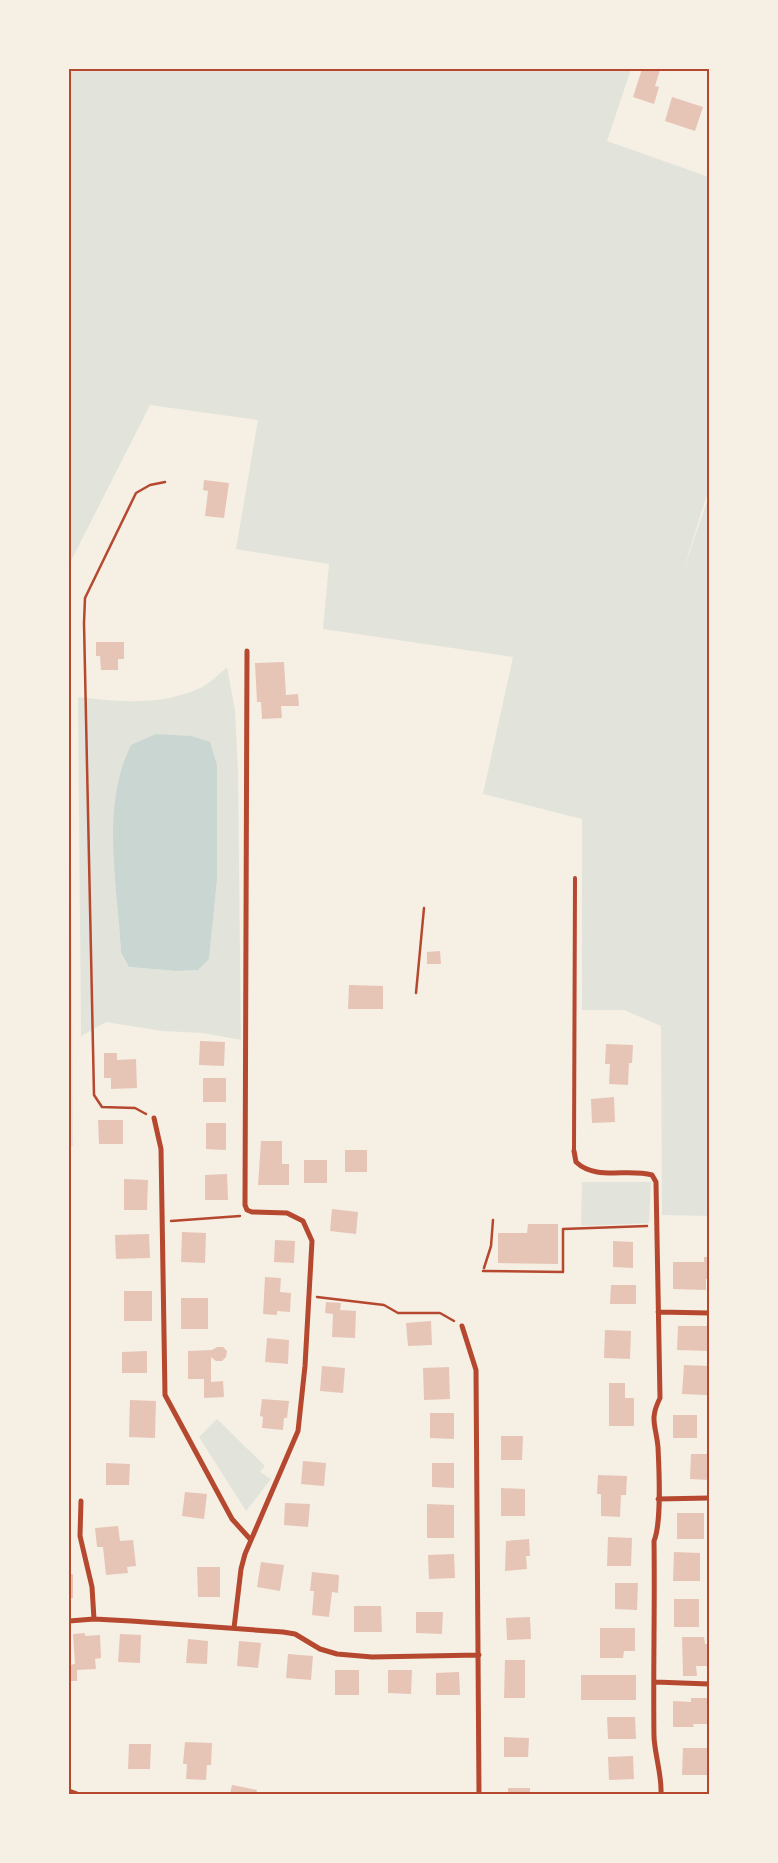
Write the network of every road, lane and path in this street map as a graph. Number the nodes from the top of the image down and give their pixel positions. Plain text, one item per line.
1 (165, 482) dead end
2 (247, 651) dead end
3 (575, 878) dead end
4 (424, 908) dead end
5 (416, 993) dead end
6 (154, 1118) joint
7 (574, 1150) joint
8 (247, 1210) junction
9 (492, 1220) dead end
10 (162, 1222) junction
11 (656, 1225) junction
12 (308, 1296) junction
13 (658, 1312) junction
14 (709, 1313) edge
15 (462, 1326) joint
16 (709, 1498) edge
17 (658, 1499) junction
18 (82, 1500) dead end
19 (251, 1540) junction
20 (94, 1619) junction
21 (69, 1621) edge
22 (234, 1628) junction
23 (479, 1655) junction
24 (655, 1682) junction
25 (709, 1684) edge
26 (69, 1791) edge
27 (77, 1794) edge
28 (479, 1794) edge
29 (661, 1794) edge

1 - 6 path
2 - 8 street
3 - 7 lane
4 - 5 path
6 - 10 street
7 - 11 street
8 - 10 path
8 - 12 street
9 - 11 path
10 - 19 street
11 - 13 street
12 - 15 path
12 - 19 street
13 - 14 street
13 - 17 street
15 - 23 street
16 - 17 street
17 - 24 street
18 - 20 street
19 - 22 street
20 - 21 street
20 - 22 street
22 - 23 street
23 - 28 street
24 - 25 street
24 - 29 street
26 - 27 street

